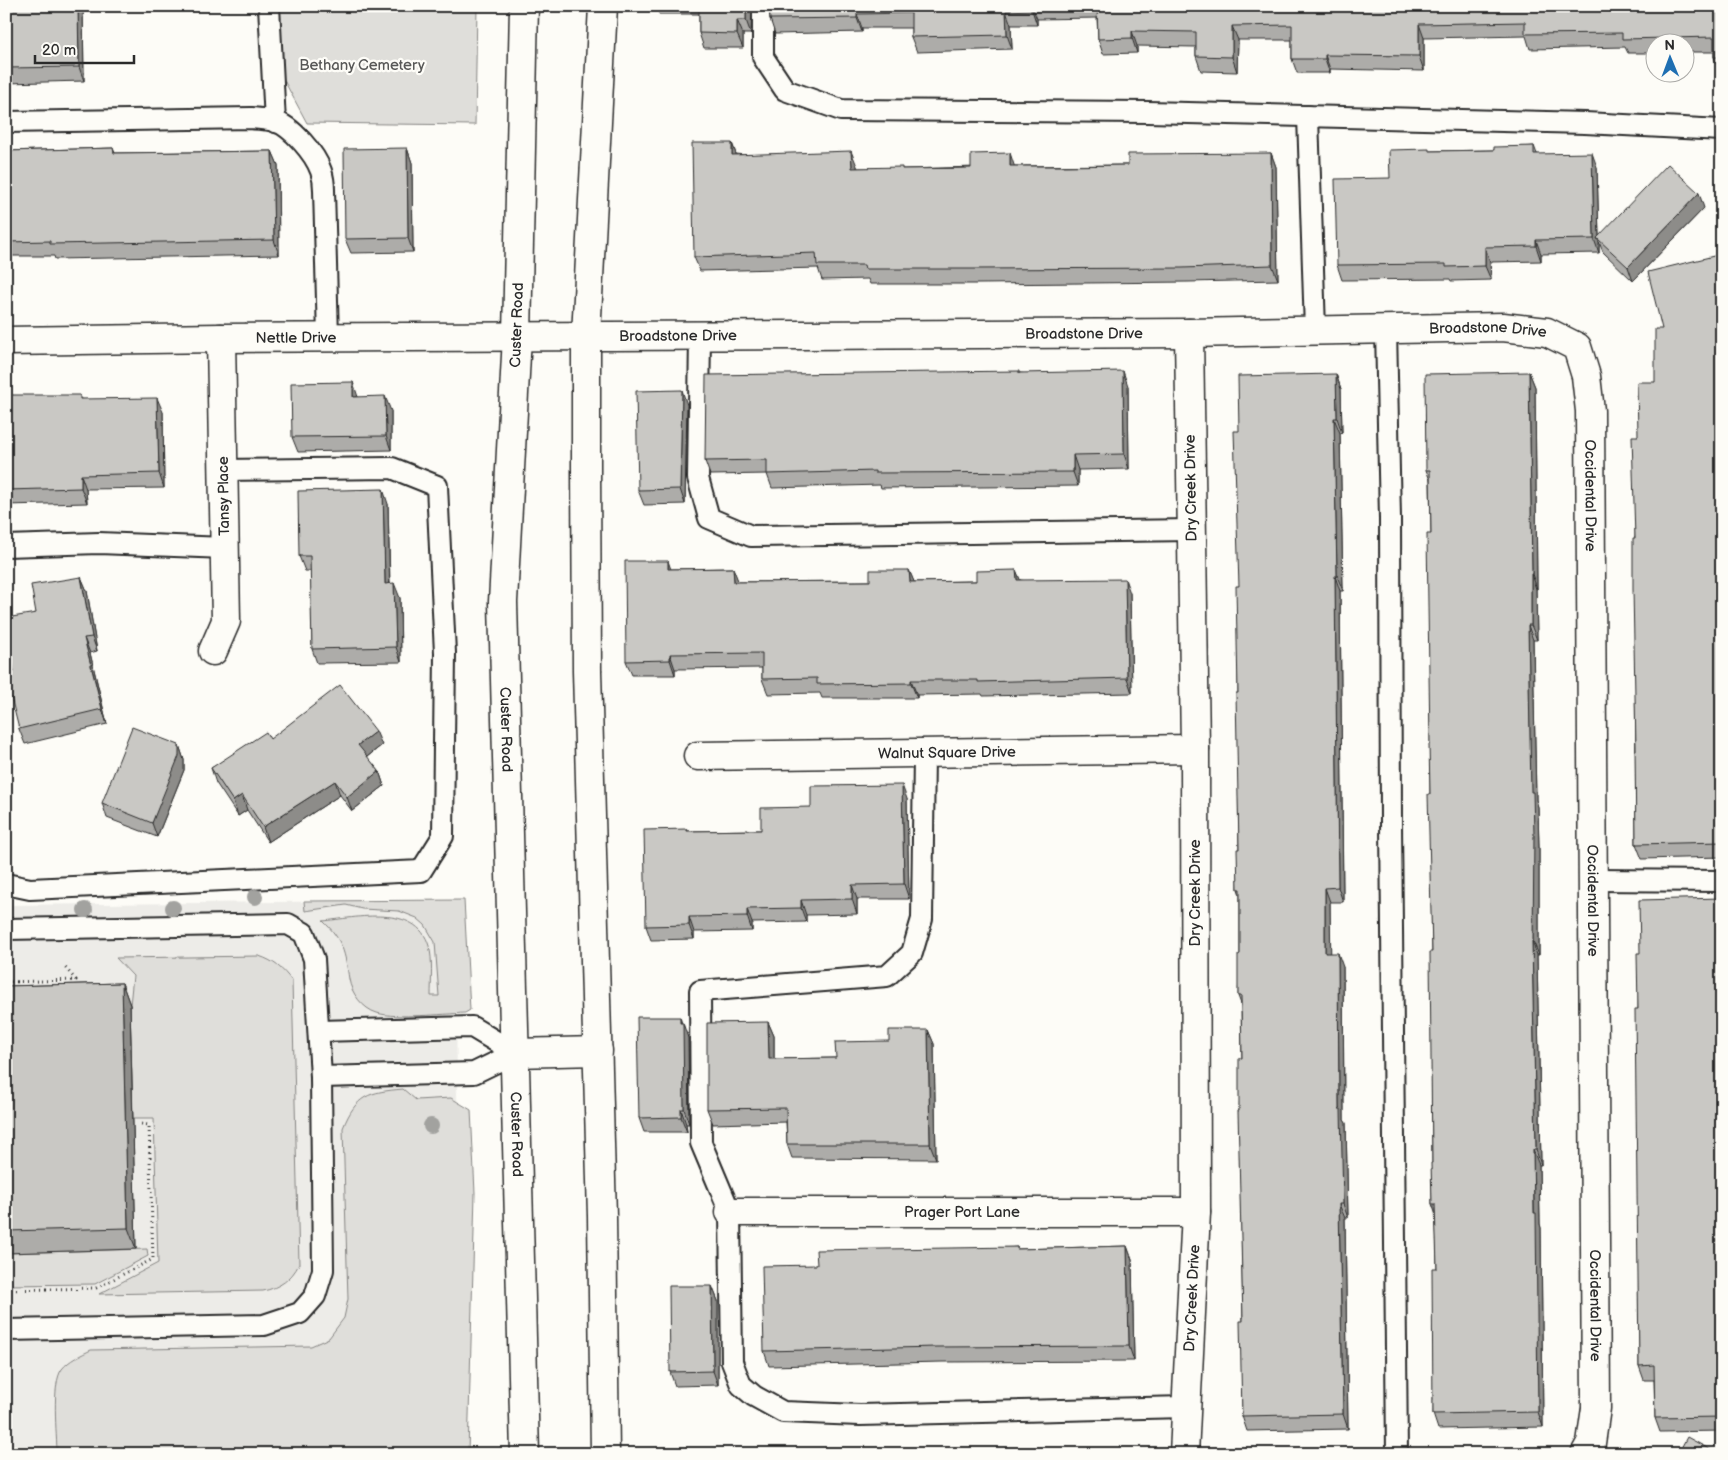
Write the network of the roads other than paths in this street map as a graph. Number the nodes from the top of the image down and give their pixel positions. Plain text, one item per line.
1 (270, 6) edge
2 (524, 6) edge
3 (603, 6) edge
4 (763, 6) edge
5 (1308, 116) junction
6 (6, 122) edge
7 (275, 122) junction
8 (1722, 130) edge
9 (1386, 329) junction
10 (1315, 330) junction
11 (1189, 333) junction
12 (517, 336) junction
13 (586, 336) junction
14 (700, 336) junction
15 (328, 337) junction
16 (221, 338) junction
17 (6, 340) edge
18 (1577, 347) joint
19 (223, 470) junction
20 (1192, 530) junction
21 (6, 546) edge
22 (225, 548) junction
23 (213, 651) dead end
24 (1195, 749) junction
25 (924, 753) junction
26 (698, 756) dead end
27 (1593, 880) junction
28 (1722, 881) edge
29 (6, 884) edge
30 (6, 929) edge
31 (319, 1031) junction
32 (598, 1051) junction
33 (515, 1053) junction
34 (321, 1077) junction
35 (730, 1212) junction
36 (1196, 1212) junction
37 (6, 1330) edge
38 (1185, 1407) junction
39 (525, 1454) edge
40 (605, 1454) edge
41 (1184, 1454) edge
42 (1397, 1454) edge
43 (1585, 1454) edge

1 - 7 lane
2 - 12 street, Custer Road
3 - 13 street
4 - 5 lane
5 - 8 lane
5 - 10 lane
6 - 7 lane
7 - 15 lane
9 - 10 street, Broadstone Drive
9 - 18 street, Broadstone Drive
9 - 42 lane
10 - 11 street, Broadstone Drive
11 - 14 street, Broadstone Drive
11 - 20 street, Dry Creek Drive
12 - 13 street, Nettle Drive
12 - 15 street, Nettle Drive
12 - 33 street, Custer Road
13 - 14 street, Broadstone Drive
13 - 32 street
14 - 20 lane
15 - 16 street, Nettle Drive
16 - 17 street, Nettle Drive
16 - 19 street, Tansy Place
18 - 27 street, Occidental Drive
19 - 22 street, Tansy Place
19 - 29 lane
20 - 24 street, Dry Creek Drive
21 - 22 lane
22 - 23 street, Tansy Place
24 - 25 street, Walnut Square Drive
24 - 36 street, Dry Creek Drive
25 - 26 street, Walnut Square Drive
25 - 35 lane
27 - 28 lane
27 - 43 street, Occidental Drive
30 - 31 lane
31 - 33 lane
31 - 34 lane
32 - 33 street
32 - 40 street
33 - 34 lane
33 - 39 street, Custer Road
34 - 37 lane
35 - 36 street, Prager Port Lane
35 - 38 lane
36 - 38 street, Dry Creek Drive
38 - 41 street, Dry Creek Drive

